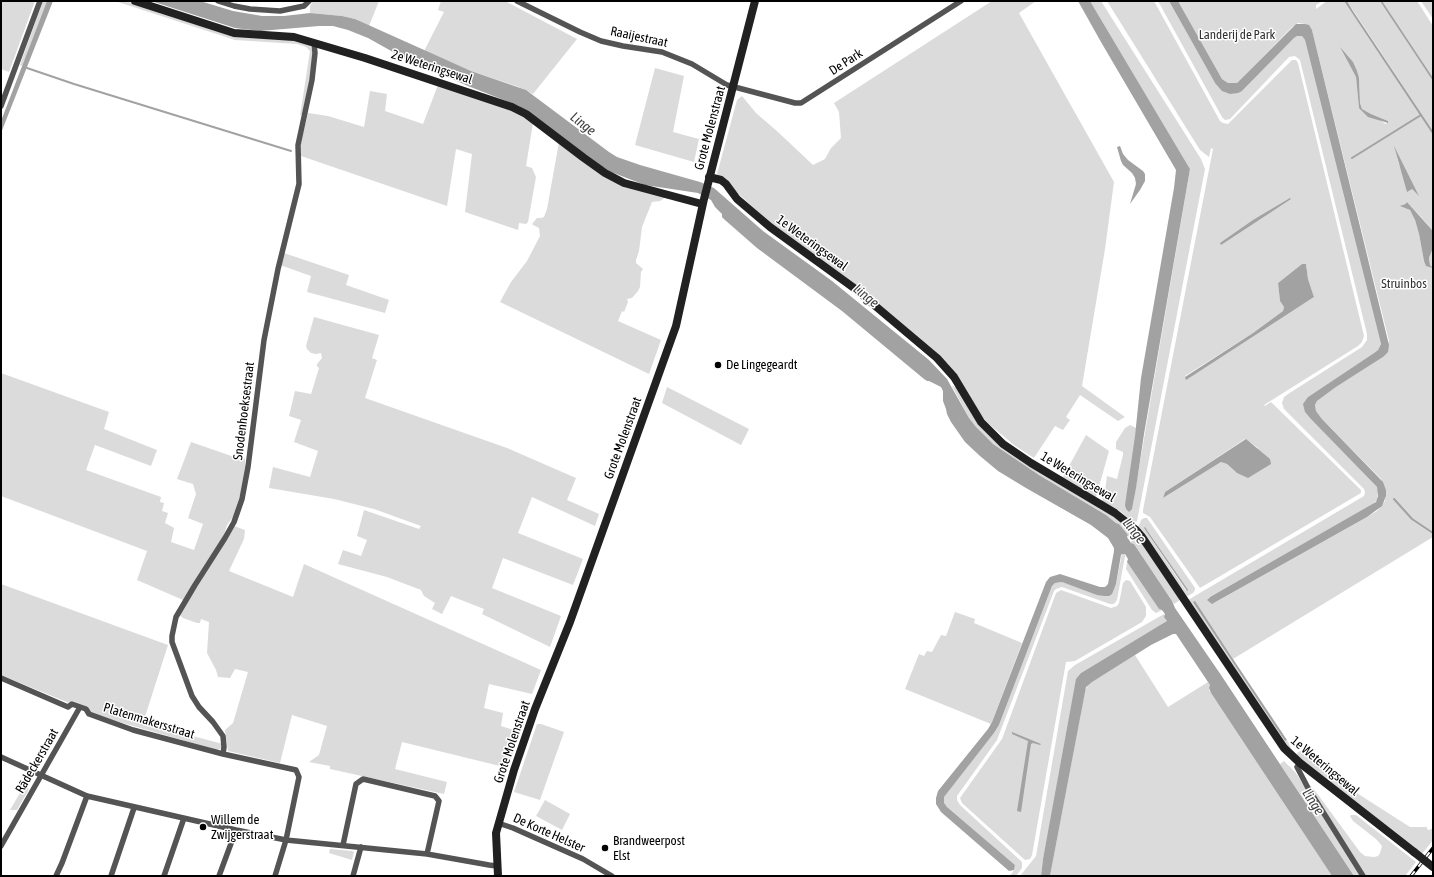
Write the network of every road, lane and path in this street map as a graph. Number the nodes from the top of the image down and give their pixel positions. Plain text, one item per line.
1 (40, 1) edge
2 (135, 1) edge
3 (218, 1) edge
4 (309, 1) edge
5 (517, 1) edge
6 (755, 1) edge
7 (961, 1) edge
8 (314, 43) junction
9 (733, 87) junction
10 (1, 106) edge
11 (708, 180) junction
12 (703, 202) junction
13 (1, 678) edge
14 (80, 707) junction
15 (223, 754) junction
16 (1, 757) edge
17 (1300, 763) junction
18 (42, 774) junction
19 (87, 796) junction
20 (134, 808) junction
21 (184, 818) junction
22 (498, 823) junction
23 (236, 830) junction
24 (286, 840) junction
25 (343, 845) junction
26 (1, 846) edge
27 (361, 847) junction
28 (427, 854) junction
29 (497, 866) junction
30 (1433, 867) edge
31 (56, 876) edge
32 (111, 876) edge
33 (164, 876) edge
34 (219, 876) edge
35 (275, 876) edge
36 (353, 876) edge
37 (498, 876) edge
38 (612, 876) edge
39 (1363, 876) edge

1 - 10 street
2 - 8 street, 2e Weteringsewal
3 - 4 street
5 - 9 street, Raaijestraat
6 - 9 street, Grote Molenstraat
7 - 9 street, De Park
8 - 12 street, 2e Weteringsewal
8 - 15 street, Snodenhoeksestraat
9 - 11 street, Grote Molenstraat
11 - 12 street, Grote Molenstraat
11 - 17 street, 1e Weteringsewal
12 - 22 street, Grote Molenstraat
13 - 14 street, Platenmakersstraat
14 - 15 street, Platenmakersstraat
14 - 18 street, Rädeckerstraat
15 - 24 street, Platenmakersstraat
16 - 18 street
17 - 30 street, 1e Weteringsewal, bridge
17 - 39 street
18 - 19 street
18 - 26 street, Rädeckerstraat
19 - 20 street
19 - 31 street
20 - 21 street
20 - 32 street
21 - 23 street
21 - 33 street
22 - 29 street, Grote Molenstraat
22 - 38 street, De Korte Helster
23 - 24 street
23 - 34 street
24 - 25 street
24 - 35 street
25 - 27 street
25 - 28 street
27 - 28 street
27 - 36 street
28 - 29 street
29 - 37 street, Grote Molenstraat

